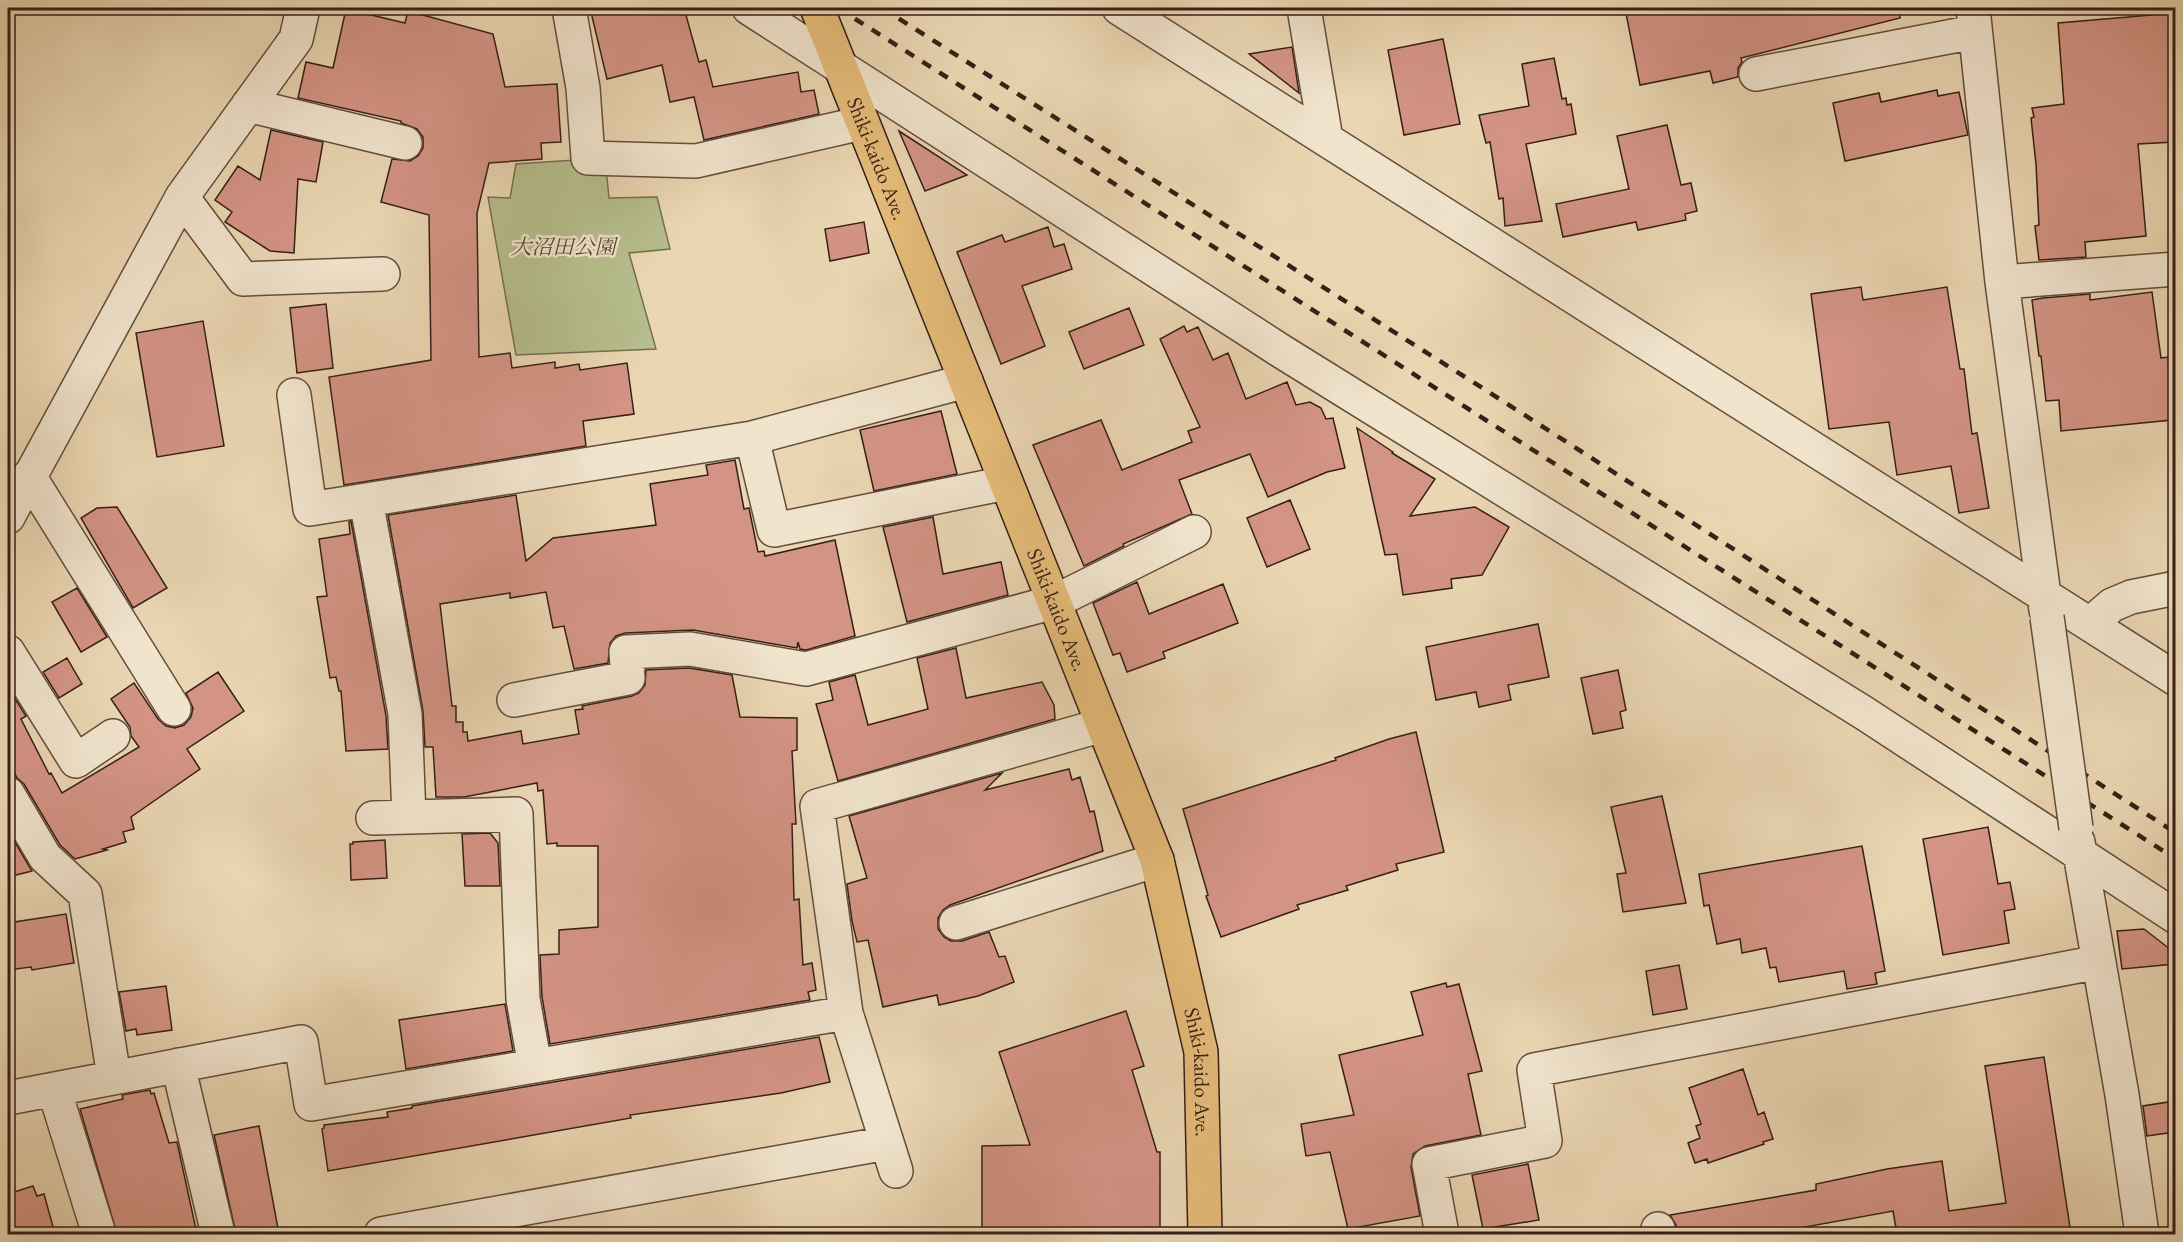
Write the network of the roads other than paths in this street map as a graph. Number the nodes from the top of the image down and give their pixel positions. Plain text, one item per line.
1 (303, 8) edge
2 (569, 8) edge
3 (749, 8) edge
4 (1119, 8) edge
5 (1304, 8) edge
6 (818, 10) edge
7 (1973, 20) edge
8 (840, 68) junction
9 (1756, 74) dead end
10 (248, 105) junction
11 (862, 123) junction
12 (1326, 139) junction
13 (405, 143) dead end
14 (182, 197) junction
15 (2175, 269) edge
16 (383, 273) dead end
17 (2002, 282) junction
18 (966, 381) junction
19 (294, 395) dead end
20 (752, 438) junction
21 (18, 477) edge
22 (1006, 483) junction
23 (366, 500) junction
24 (8, 517) edge
25 (1194, 532) dead end
26 (2175, 588) edge
27 (1054, 602) junction
28 (2046, 606) junction
29 (2090, 624) junction
30 (8, 652) edge
31 (2175, 679) edge
32 (514, 700) dead end
33 (174, 709) dead end
34 (1103, 725) junction
35 (113, 736) dead end
36 (8, 794) edge
37 (410, 817) junction
38 (373, 818) dead end
39 (2078, 842) junction
40 (1157, 860) junction
41 (2175, 917) edge
42 (956, 922) dead end
43 (2098, 963) junction
44 (846, 1014) junction
45 (178, 1065) junction
46 (535, 1066) junction
47 (114, 1077) junction
48 (54, 1089) junction
49 (8, 1098) edge
50 (99, 1234) edge
51 (216, 1234) edge
52 (381, 1234) edge
53 (1205, 1234) edge
54 (1442, 1234) edge
55 (2142, 1234) edge

1 - 10 street
2 - 11 street
3 - 8 street
4 - 12 street
5 - 12 street
6 - 8 main road, Shiki-kaido Ave.
7 - 9 street
7 - 17 street
8 - 11 main road, Shiki-kaido Ave.
8 - 39 street
10 - 13 street
10 - 14 street
11 - 18 main road, Shiki-kaido Ave.
12 - 28 street
14 - 16 street
14 - 21 street
15 - 17 street
17 - 28 street
18 - 20 street
18 - 22 main road, Shiki-kaido Ave.
19 - 23 street
20 - 22 street
20 - 23 street
21 - 24 street
21 - 33 street
22 - 27 main road, Shiki-kaido Ave.
23 - 37 street
25 - 27 street
26 - 29 street
27 - 32 street
27 - 34 main road, Shiki-kaido Ave.
28 - 29 street
28 - 39 street, bridge
29 - 31 street
30 - 35 street
34 - 40 main road, Shiki-kaido Ave.
34 - 44 street
36 - 47 street
37 - 38 street
37 - 46 street
39 - 41 street
39 - 43 street
40 - 42 street
40 - 53 main road, Shiki-kaido Ave.
43 - 54 street
43 - 55 street
44 - 46 street
44 - 52 street
45 - 46 street
45 - 47 street
45 - 51 street
47 - 48 street
48 - 49 street
48 - 50 street

